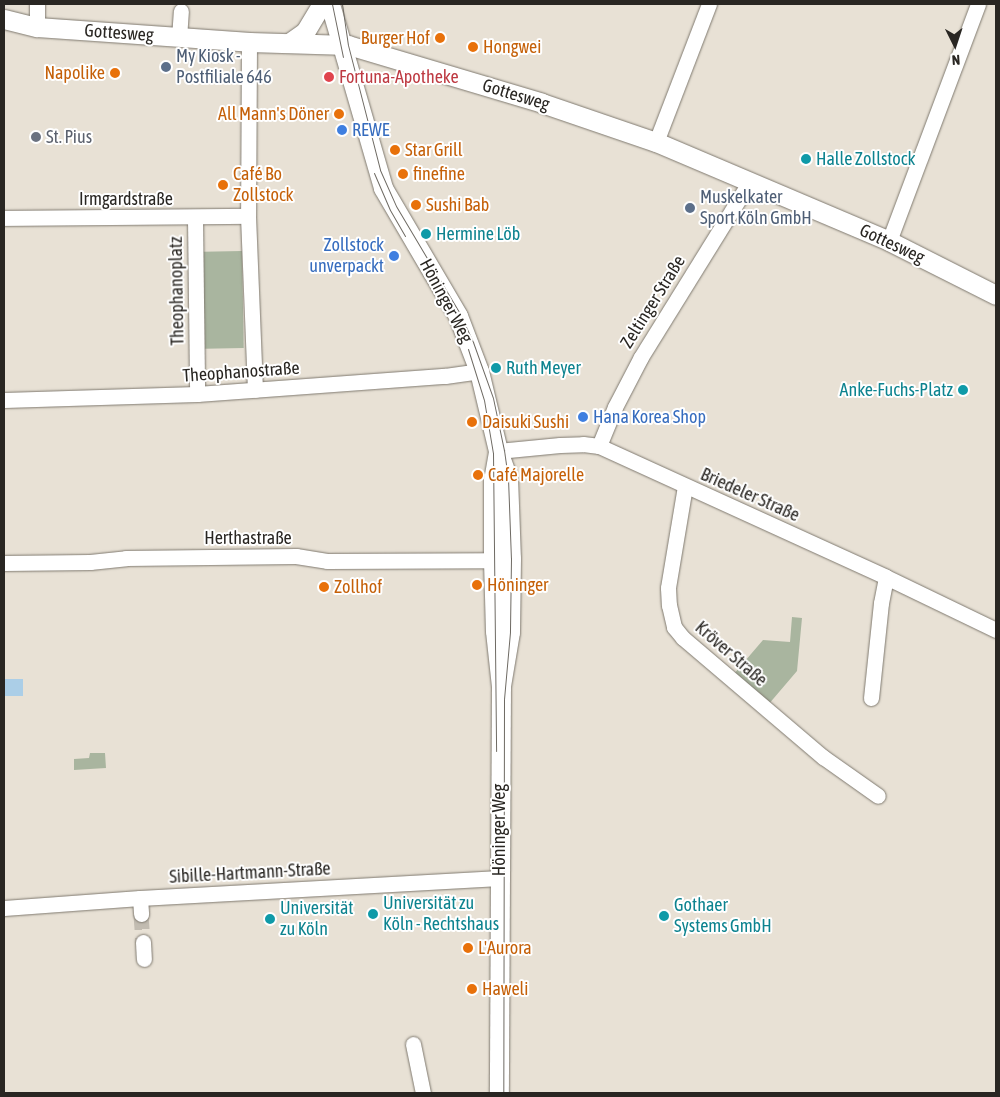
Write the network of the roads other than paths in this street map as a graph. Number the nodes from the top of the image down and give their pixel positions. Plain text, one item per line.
1 (37, 4) edge
2 (322, 4) edge
3 (330, 4) edge
4 (342, 4) edge
5 (709, 4) edge
6 (978, 4) edge
7 (181, 10) dead end
8 (4, 19) edge
9 (37, 28) junction
10 (179, 38) junction
11 (249, 42) junction
12 (289, 43) junction
13 (343, 44) junction
14 (656, 142) junction
15 (749, 183) junction
16 (248, 216) junction
17 (4, 218) edge
18 (194, 218) junction
19 (889, 241) junction
20 (996, 295) edge
21 (480, 371) junction
22 (255, 390) junction
23 (197, 394) junction
24 (4, 400) edge
25 (599, 446) junction
26 (498, 451) junction
27 (684, 486) junction
28 (493, 560) junction
29 (4, 563) edge
30 (886, 577) junction
31 (996, 630) edge
32 (501, 686) junction
33 (870, 698) dead end
34 (878, 796) dead end
35 (499, 878) junction
36 (140, 898) junction
37 (4, 908) edge
38 (141, 914) tunnel mouth
39 (142, 942) tunnel mouth
40 (144, 959) dead end
41 (414, 1044) dead end
42 (423, 1093) edge
43 (499, 1093) edge

1 - 9 street
2 - 12 street
3 - 13 street, Höninger Weg
4 - 13 street, Höninger Weg
5 - 14 street
6 - 19 street
7 - 10 street
8 - 9 street, Gottesweg
9 - 10 street, Gottesweg
10 - 11 street, Gottesweg
11 - 12 street, Gottesweg
11 - 16 street
12 - 13 street, Gottesweg
13 - 14 street, Gottesweg
13 - 21 street, Höninger Weg
14 - 15 street, Gottesweg
15 - 19 street, Gottesweg
15 - 25 street, Zeltinger Straße
16 - 18 street, Irmgardstraße
16 - 22 street
17 - 18 street, Irmgardstraße
18 - 23 street, Theophanoplatz
19 - 20 street, Gottesweg
21 - 22 street, Theophanostraße
21 - 26 street, Höninger Weg
22 - 23 street, Theophanostraße
23 - 24 street, Theophanostraße
25 - 26 street
25 - 27 street, Briedeler Straße
26 - 28 street, Höninger Weg
26 - 32 street, Höninger Weg
27 - 30 street, Briedeler Straße
27 - 34 street, Kröver Straße
28 - 29 street, Herthastraße
28 - 32 street, Höninger Weg
30 - 31 street, Briedeler Straße
30 - 33 street
32 - 35 street, Höninger Weg
35 - 36 street, Sibille-Hartmann-Straße
35 - 43 street, Höninger Weg
36 - 37 street, Sibille-Hartmann-Straße
36 - 38 street
39 - 40 street
41 - 42 street

